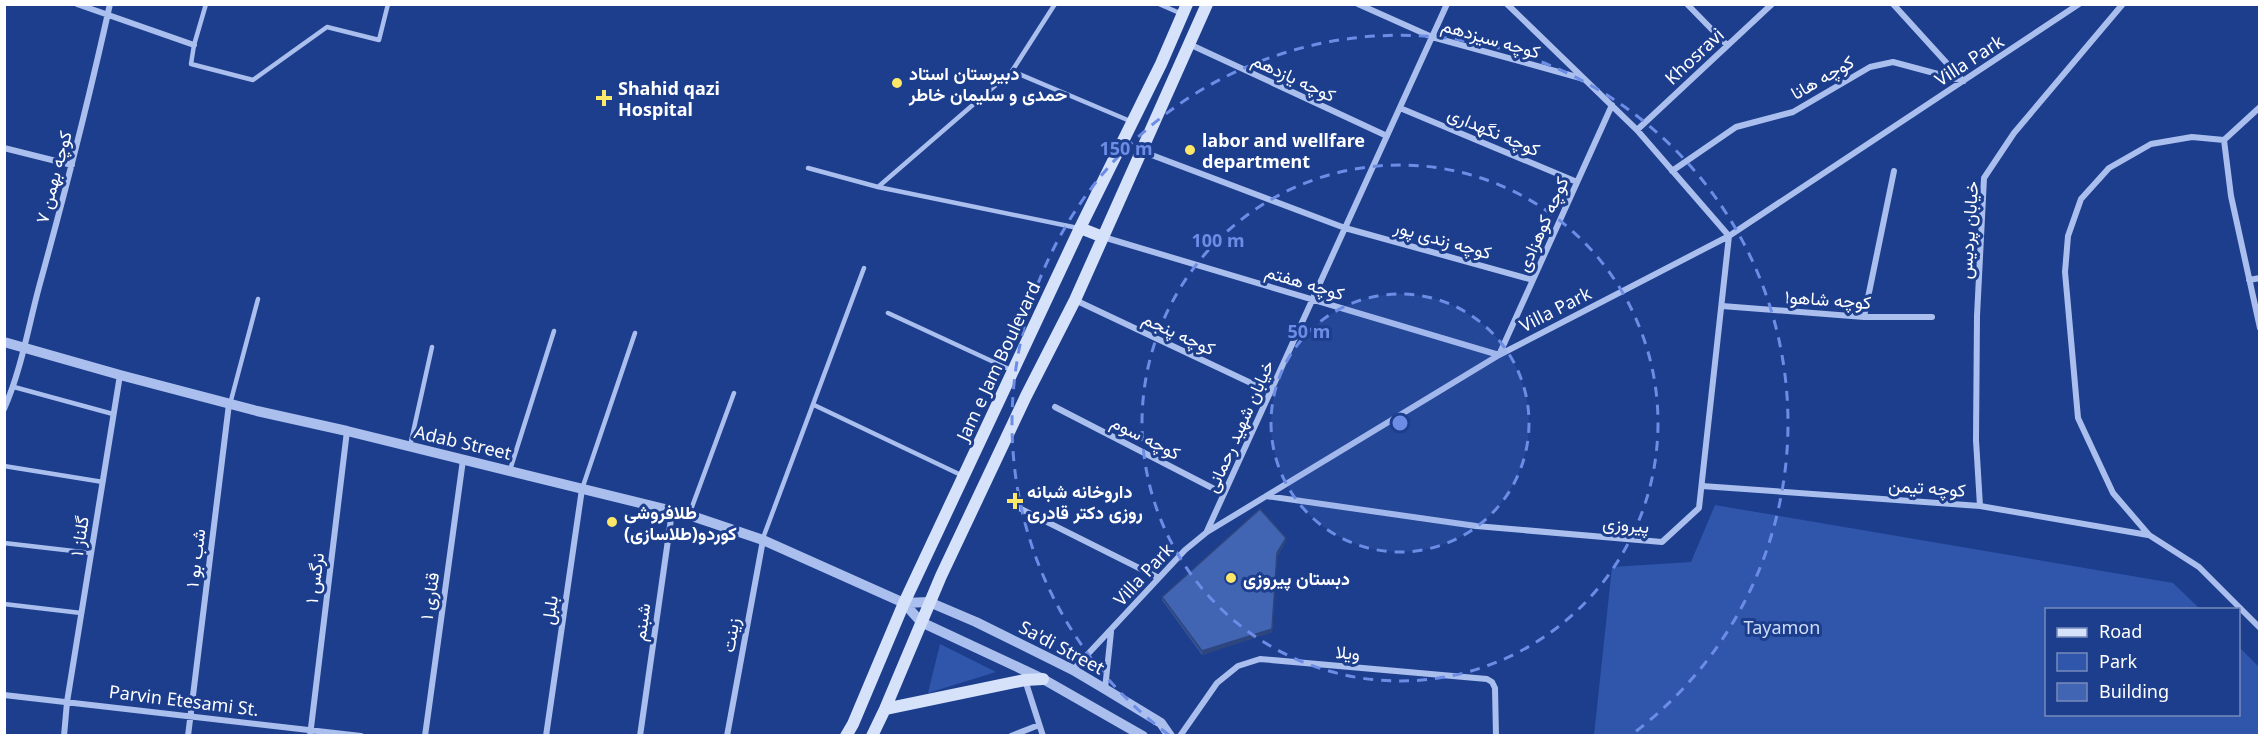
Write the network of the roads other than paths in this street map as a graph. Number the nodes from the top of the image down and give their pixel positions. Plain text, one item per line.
1 (77, 4) edge
2 (110, 4) edge
3 (206, 4) edge
4 (388, 4) edge
5 (1055, 4) edge
6 (1159, 4) edge
7 (1207, 4) edge
8 (1358, 4) edge
9 (1447, 4) edge
10 (1507, 4) edge
11 (1687, 4) edge
12 (1772, 4) edge
13 (1893, 4) edge
14 (2079, 4) edge
15 (2122, 5) edge
16 (1186, 10) edge
17 (108, 15) junction
18 (1432, 37) junction
19 (1189, 44) junction
20 (194, 45) junction
21 (1727, 45) junction
22 (1012, 71) junction
23 (1585, 79) junction
24 (1964, 81) junction
25 (1612, 105) junction
26 (2259, 107) edge
27 (1400, 108) junction
28 (1133, 122) junction
29 (1637, 130) junction
30 (1387, 136) junction
31 (2224, 140) junction
32 (4, 148) edge
33 (1141, 151) junction
34 (72, 165) junction
35 (808, 168) dead end
36 (1672, 171) junction
37 (1894, 171) dead end
38 (1577, 182) junction
39 (878, 187) junction
40 (1080, 228) junction
41 (1345, 228) junction
42 (1729, 236) junction
43 (1103, 237) junction
44 (864, 268) dead end
45 (2259, 278) edge
46 (1533, 280) junction
47 (2249, 280) junction
48 (258, 299) dead end
49 (1075, 300) junction
50 (1312, 300) junction
51 (1722, 306) junction
52 (888, 313) dead end
53 (1932, 316) dead end
54 (1864, 317) junction
55 (2259, 328) edge
56 (554, 331) dead end
57 (635, 333) dead end
58 (4, 342) edge
59 (23, 346) junction
60 (432, 347) dead end
61 (1499, 355) junction
62 (1013, 371) junction
63 (120, 375) junction
64 (14, 387) junction
65 (1270, 392) junction
66 (734, 393) dead end
67 (229, 404) junction
68 (814, 405) junction
69 (1054, 407) dead end
70 (4, 410) edge
71 (113, 414) junction
72 (347, 431) junction
73 (410, 447) junction
74 (464, 460) junction
75 (4, 466) edge
76 (510, 470) junction
77 (964, 476) junction
78 (103, 482) junction
79 (1702, 486) junction
80 (582, 489) junction
81 (1224, 494) junction
82 (1266, 496) junction
83 (1015, 506) dead end
84 (1980, 506) junction
85 (672, 512) junction
86 (689, 515) junction
87 (1207, 532) junction
88 (2149, 535) junction
89 (763, 540) junction
90 (4, 543) edge
91 (91, 553) junction
92 (1159, 578) junction
93 (929, 602) junction
94 (904, 603) junction
95 (4, 604) edge
96 (2239, 608) edge
97 (2240, 609) edge
98 (81, 613) junction
99 (921, 622) junction
100 (2259, 628) edge
101 (1111, 632) junction
102 (1073, 670) junction
103 (1043, 679) junction
104 (1025, 680) junction
105 (1105, 689) junction
106 (4, 695) edge
107 (67, 702) junction
108 (885, 710) junction
109 (190, 716) junction
110 (1039, 725) junction
111 (310, 733) edge
112 (64, 735) edge
113 (188, 735) edge
114 (360, 735) edge
115 (425, 735) edge
116 (546, 735) edge
117 (640, 735) edge
118 (727, 735) edge
119 (846, 735) edge
120 (872, 735) edge
121 (1011, 735) edge
122 (1043, 735) edge
123 (1143, 735) edge
124 (1170, 735) edge
125 (1180, 735) edge
126 (1496, 735) edge

1 - 17 street
2 - 17 street, کوچه بهمن ۷
3 - 20 lane
4 - 20 lane
5 - 22 lane
6 - 16 lane
7 - 19 main road
8 - 18 street, کوچه سیزدهم
9 - 18 street, خیابان شهید رحمانی
10 - 23 street
11 - 21 street
12 - 21 street, Khosravi
13 - 24 street
14 - 24 street, Villa Park
15 - 84 street, خیابان پردیس
16 - 28 main road, Jam e Jam Boulevard
17 - 20 street
17 - 34 street, کوچه بهمن ۷
18 - 23 street, کوچه سیزدهم
18 - 27 street, خیابان شهید رحمانی
19 - 30 street, کوچه یازدهم
19 - 33 main road
21 - 29 street, Khosravi
22 - 28 lane
22 - 39 lane
23 - 25 street
24 - 36 street, کوچه هانا
24 - 42 street, Villa Park
25 - 29 street
25 - 38 street, کوچه کوهزادی
26 - 31 street
27 - 30 street, خیابان شهید رحمانی
27 - 38 street, کوچه نگهداری
28 - 40 main road, Jam e Jam Boulevard
29 - 36 street
30 - 41 street, خیابان شهید رحمانی
31 - 47 street
31 - 88 street
32 - 34 street
33 - 41 street, کوچه زندی پور
33 - 43 main road
34 - 59 street, کوچه بهمن ۷
35 - 39 lane
36 - 42 street
37 - 54 street
38 - 46 street, کوچه کوهزادی
39 - 40 lane
40 - 43 main road
40 - 62 main road, Jam e Jam Boulevard
41 - 46 street, کوچه زندی پور
41 - 50 street, خیابان شهید رحمانی
42 - 51 street, پیروزی
42 - 61 street, Villa Park
43 - 49 main road
43 - 50 street, کوچه هفتم
44 - 68 lane
45 - 47 street
46 - 61 street, کوچه کوهزادی
47 - 55 street
48 - 67 lane
49 - 65 street, کوچه پنجم
49 - 93 main road
50 - 61 street, کوچه هفتم
50 - 65 street, خیابان شهید رحمانی
51 - 54 street, کوچه شاهو۱
51 - 79 street, پیروزی
52 - 62 lane
53 - 54 street, کوچه شاهو۱
56 - 76 lane
57 - 80 lane
58 - 59 street, Adab Street
59 - 63 street, Adab Street
59 - 64 street, کوچه بهمن ۷
60 - 73 lane
61 - 82 street, Villa Park
62 - 77 main road, Jam e Jam Boulevard
63 - 67 street, Adab Street
63 - 71 street, گلناز ۱
64 - 70 street, کوچه بهمن ۷
64 - 71 lane
65 - 81 street, خیابان شهید رحمانی
66 - 86 lane
67 - 72 street, Adab Street
67 - 109 street, شب بو ۱
68 - 77 lane
68 - 89 lane
69 - 81 street, کوچه سوم
71 - 78 street, گلناز ۱
72 - 73 street, Adab Street
72 - 111 street, نرگس ۱
73 - 74 street, Adab Street
74 - 76 street, Adab Street
74 - 115 street, قناری ۱
75 - 78 lane
76 - 80 street, Adab Street
77 - 94 main road, Jam e Jam Boulevard
78 - 91 street, گلناز ۱
79 - 82 street, پیروزی
79 - 84 street, کوچه تیمن
80 - 85 street, Adab Street
80 - 116 street, بلبل
81 - 87 street, خیابان شهید رحمانی
82 - 87 street, Villa Park
83 - 92 street
84 - 88 street, کوچه تیمن
85 - 86 street, Adab Street
85 - 117 street, شبنم
86 - 89 street, Adab Street
87 - 92 street, Villa Park
88 - 96 street
89 - 94 street, Adab Street
89 - 118 street, زینت
90 - 91 lane
91 - 98 street, گلناز ۱
92 - 101 street, Villa Park
93 - 94 street
93 - 99 main road
93 - 102 street, Sa'di Street
94 - 99 street
94 - 119 main road, Jam e Jam Boulevard
95 - 98 lane
97 - 100 street
98 - 107 street, گلناز ۱
99 - 103 street, Sa'di Street
99 - 108 main road
101 - 102 street
101 - 105 street, Villa Park
102 - 105 street, Sa'di Street
103 - 104 main road
103 - 123 street, Sa'di Street
104 - 108 main road
104 - 110 street
105 - 124 street, Sa'di Street
106 - 107 street, Parvin Etesami St.
107 - 109 street, Parvin Etesami St.
107 - 112 street, گلناز ۱
108 - 120 main road
109 - 111 street, Parvin Etesami St.
109 - 113 street, شب بو ۱
110 - 121 street
110 - 122 street
111 - 114 street, Parvin Etesami St.
125 - 126 street, ویلا

